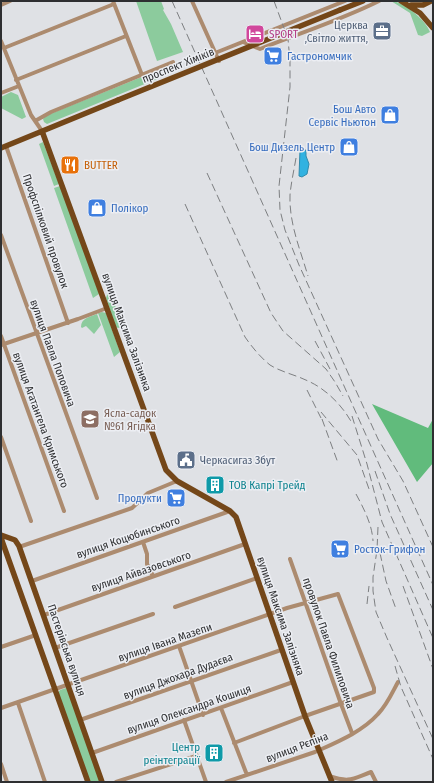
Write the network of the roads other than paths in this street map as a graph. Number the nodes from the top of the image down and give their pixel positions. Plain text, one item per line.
1 (10, 1) edge
2 (192, 1) edge
3 (345, 1) edge
4 (363, 1) edge
5 (379, 1) edge
6 (401, 1) edge
7 (431, 1) edge
8 (113, 2) edge
9 (407, 4) junction
10 (1, 5) edge
11 (318, 12) junction
12 (324, 25) junction
13 (433, 28) edge
14 (126, 36) junction
15 (1, 40) edge
16 (243, 42) junction
17 (254, 46) junction
18 (4, 48) junction
19 (226, 49) junction
20 (215, 53) junction
21 (230, 56) junction
22 (173, 62) dead end
23 (142, 74) junction
24 (16, 80) junction
25 (19, 86) junction
26 (1, 93) edge
27 (35, 121) junction
28 (42, 131) junction
29 (4, 147) edge
30 (1, 235) edge
31 (107, 308) junction
32 (68, 323) junction
33 (37, 334) junction
34 (1, 336) edge
35 (2, 345) edge
36 (1, 437) edge
37 (177, 481) junction
38 (97, 498) dead end
39 (64, 511) dead end
40 (230, 511) junction
41 (31, 521) dead end
42 (1, 535) edge
43 (1, 538) edge
44 (143, 542) junction
45 (245, 544) junction
46 (20, 547) junction
47 (290, 559) dead end
48 (153, 576) junction
49 (257, 578) junction
50 (32, 581) junction
51 (306, 603) junction
52 (175, 607) dead end
53 (153, 614) dead end
54 (44, 615) junction
55 (269, 615) junction
56 (36, 635) junction
57 (180, 646) junction
58 (1, 647) edge
59 (55, 648) junction
60 (281, 650) junction
61 (192, 681) junction
62 (293, 682) junction
63 (398, 682) dead end
64 (68, 685) junction
65 (54, 690) junction
66 (18, 703) junction
67 (341, 704) junction
68 (1, 708) edge
69 (221, 708) junction
70 (203, 715) junction
71 (305, 716) junction
72 (80, 720) junction
73 (184, 720) junction
74 (352, 733) junction
75 (234, 743) junction
76 (318, 751) junction
77 (92, 753) junction
78 (196, 756) junction
79 (1, 764) edge
80 (246, 775) junction
81 (329, 776) junction
82 (7, 782) edge
83 (45, 782) edge
84 (88, 782) edge
85 (102, 782) edge
86 (116, 782) edge
87 (206, 782) edge
88 (227, 782) edge
89 (332, 782) edge
90 (376, 782) edge

1 - 10 street
2 - 20 street
3 - 11 street
4 - 28 main road, проспект Хіміків, bridge
5 - 12 street
6 - 9 main road
7 - 9 main road
8 - 14 street
8 - 18 street
9 - 13 main road
11 - 12 street
11 - 16 street
12 - 17 street
14 - 23 street
14 - 24 street
15 - 18 street, вулиця Максима Залізняка
16 - 17 street
16 - 19 street
17 - 21 street
18 - 24 street, вулиця Максима Залізняка
19 - 20 street
19 - 21 street
20 - 21 street
22 - 23 street, проспект Хіміків
23 - 27 street, проспект Хіміків
24 - 25 street, вулиця Максима Залізняка
25 - 26 street
25 - 27 street, вулиця Максима Залізняка
27 - 28 street, вулиця Максима Залізняка
28 - 29 main road, проспект Хіміків
28 - 31 main road, вулиця Максима Залізняка
29 - 32 street, Профспілковий провулок
30 - 33 street, вулиця Павла Поповича
31 - 32 street
31 - 37 main road, вулиця Максима Залізняка
32 - 33 street
33 - 35 street
33 - 38 street, вулиця Павла Поповича
34 - 35 street, вулиця Агатангела Кримського
35 - 39 street, вулиця Агатангела Кримського
36 - 41 street
37 - 40 main road, вулиця Максима Залізняка
37 - 46 street
40 - 44 street, вулиця Коцюбинського
40 - 45 main road, вулиця Максима Залізняка
42 - 46 main road
43 - 56 main road
44 - 48 street
44 - 50 street, вулиця Коцюбинського
45 - 48 street, вулиця Айвазовського
45 - 49 main road, вулиця Максима Залізняка
46 - 50 main road, Пастерівська вулиця
47 - 51 street, провулок Павла Филиповича
48 - 54 street, вулиця Айвазовського
49 - 52 street
49 - 55 main road, вулиця Максима Залізняка
50 - 54 main road, Пастерівська вулиця
51 - 55 street, вулиця Івана Мазепи
51 - 67 street, провулок Павла Филиповича
51 - 67 street, вулиця Івана Мазепи
53 - 59 street
54 - 59 main road, Пастерівська вулиця
55 - 57 street, вулиця Івана Мазепи
55 - 60 main road, вулиця Максима Залізняка
56 - 58 street
56 - 65 main road
57 - 61 street
57 - 64 street, вулиця Івана Мазепи
59 - 64 main road, Пастерівська вулиця
60 - 61 street, вулиця Джохара Дудаєва
60 - 62 main road, вулиця Максима Залізняка
61 - 70 street
61 - 72 street, вулиця Джохара Дудаєва
62 - 69 street, вулиця Олександра Кошиця
62 - 71 main road, вулиця Максима Залізняка
63 - 74 street, вулиця Рєпіна
64 - 65 street, вулиця Івана Мазепи
64 - 72 main road, Пастерівська вулиця
65 - 66 street, вулиця Івана Мазепи
65 - 84 main road
66 - 68 street, вулиця Івана Мазепи
66 - 83 street
67 - 71 street
67 - 74 street, провулок Павла Филиповича
69 - 70 street, вулиця Олександра Кошиця
69 - 75 street
70 - 73 street, вулиця Олександра Кошиця
71 - 75 street
71 - 76 main road, вулиця Максима Залізняка
72 - 77 main road, Пастерівська вулиця
73 - 77 street, вулиця Олександра Кошиця
73 - 78 street
74 - 76 street, вулиця Рєпіна
75 - 80 street
76 - 80 street, вулиця Рєпіна
76 - 81 main road, вулиця Максима Залізняка
77 - 85 main road, Пастерівська вулиця
78 - 86 street
78 - 87 street
79 - 82 street
80 - 88 street, вулиця Рєпіна
81 - 89 main road, вулиця Максима Залізняка
81 - 90 street

